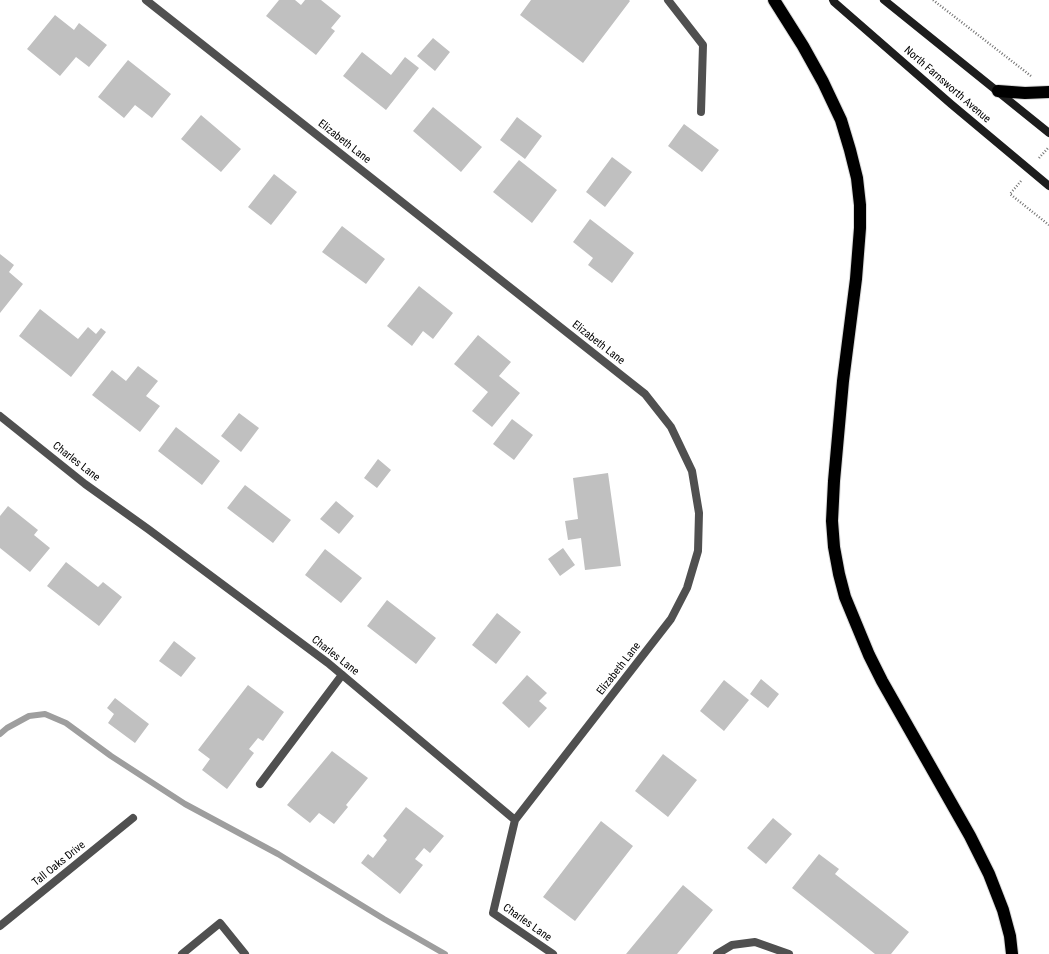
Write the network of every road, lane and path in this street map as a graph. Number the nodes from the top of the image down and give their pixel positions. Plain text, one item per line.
1 (146, 0) edge
2 (668, 0) edge
3 (774, 0) edge
4 (833, 0) edge
5 (884, 0) edge
6 (933, 0) edge
7 (1037, 80) dead end
8 (998, 91) junction
9 (1049, 92) edge
10 (701, 112) dead end
11 (1049, 133) edge
12 (1048, 148) dead end
13 (1039, 159) dead end
14 (1049, 186) edge
15 (1016, 187) dead end
16 (1049, 225) edge
17 (0, 416) edge
18 (342, 675) junction
19 (260, 784) dead end
20 (133, 818) dead end
21 (515, 820) junction
22 (0, 926) edge
23 (182, 954) edge
24 (245, 954) edge
25 (553, 954) edge
26 (717, 954) edge
27 (789, 954) edge
28 (1012, 954) edge

1 - 21 street, Elizabeth Lane
2 - 10 street
3 - 28 highway
4 - 14 main road, North Farnsworth Avenue
5 - 8 main road
6 - 7 path
8 - 9 highway
8 - 11 main road
12 - 13 path
15 - 16 path
17 - 18 street, Charles Lane
18 - 19 street
18 - 21 street, Charles Lane
20 - 22 street, Tall Oaks Drive
21 - 25 street, Charles Lane
23 - 24 street
26 - 27 street

